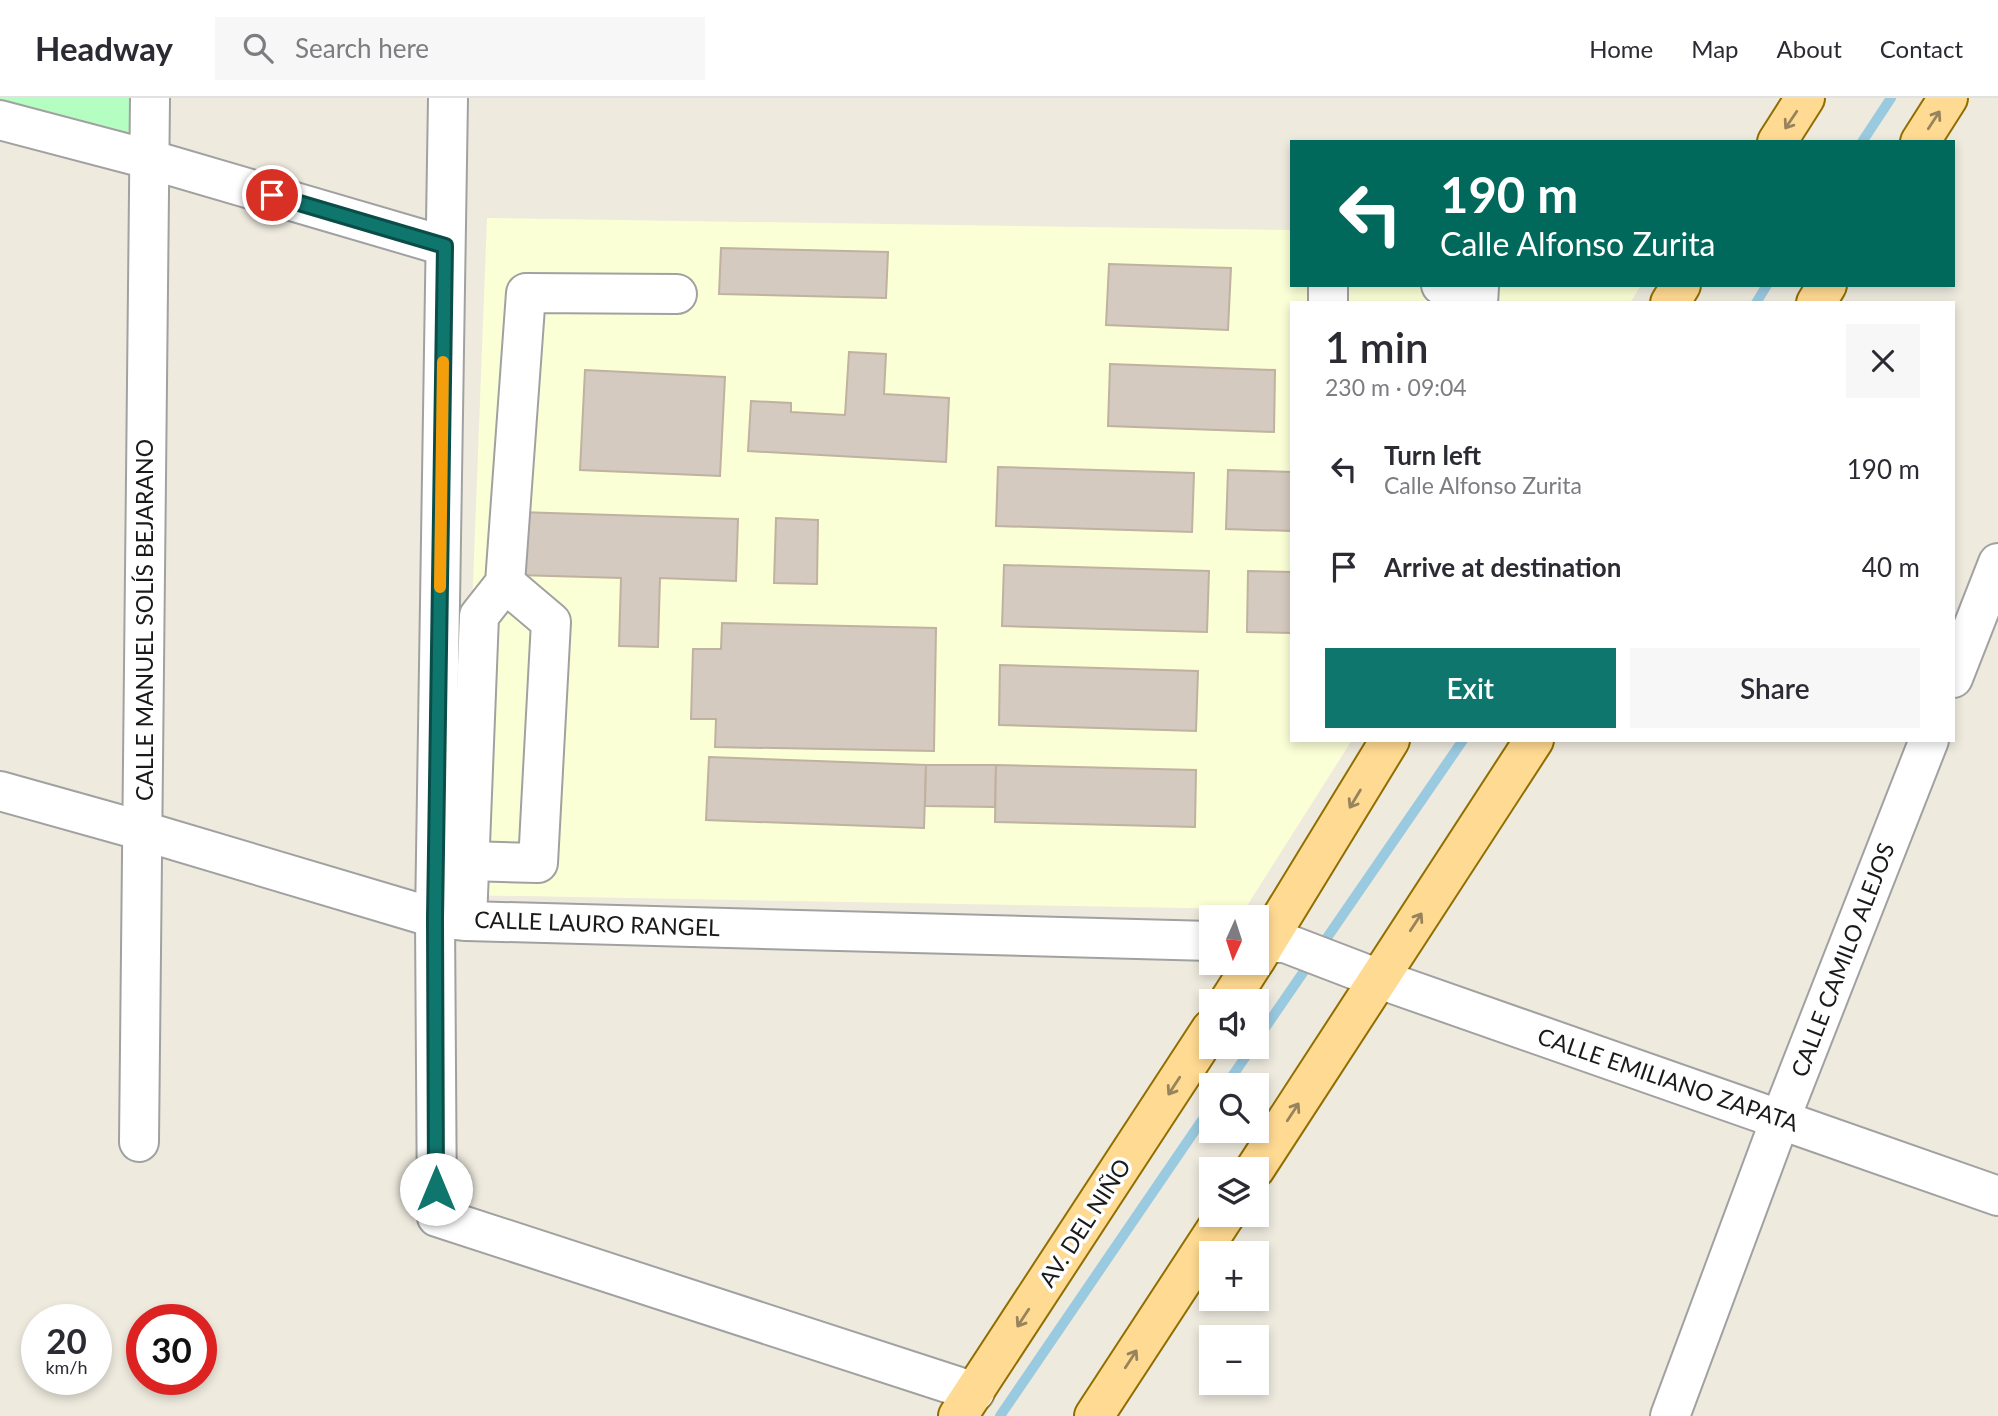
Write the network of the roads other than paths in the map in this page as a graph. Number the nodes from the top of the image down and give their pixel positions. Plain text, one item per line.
1 (150, 98) edge
2 (448, 98) edge
3 (1805, 98) edge
4 (1948, 98) edge
5 (0, 120) edge
6 (1777, 140) edge
7 (1921, 140) edge
8 (148, 159) junction
9 (445, 246) junction
10 (677, 294) dead end
11 (1997, 568) edge
12 (505, 583) junction
13 (1955, 673) edge
14 (1389, 742) edge
15 (1533, 742) edge
16 (1928, 742) edge
17 (0, 791) edge
18 (144, 831) junction
19 (468, 862) junction
20 (538, 863) junction
21 (451, 919) junction
22 (535, 922) junction
23 (1199, 942) edge
24 (1269, 942) edge
25 (1269, 951) edge
26 (1379, 979) junction
27 (1199, 1047) edge
28 (1780, 1119) junction
29 (139, 1142) dead end
30 (1263, 1157) edge
31 (1998, 1196) edge
32 (1218, 1227) edge
33 (967, 1404) edge
34 (1094, 1416) edge
35 (1670, 1416) edge

1 - 8 street, CALLE MANUEL SOLÍS BEJARANO
2 - 9 street
3 -> 6 main road
7 -> 4 main road
5 - 8 street
8 - 9 street
8 - 18 street, CALLE MANUEL SOLÍS BEJARANO
9 - 21 street
10 - 12 street
11 - 13 street
12 - 19 street
12 - 20 street
14 -> 24 main road
26 -> 15 main road
16 - 28 street, CALLE CAMILO ALEJOS
17 - 18 street, CALLE LAURO RANGEL
18 - 21 street, CALLE LAURO RANGEL
18 - 29 street, CALLE MANUEL SOLÍS BEJARANO
19 - 20 street
19 - 21 street
20 - 22 street
21 - 22 street, CALLE LAURO RANGEL
21 - 33 street
22 - 23 street, CALLE LAURO RANGEL
25 - 26 street, CALLE EMILIANO ZAPATA
26 - 28 street, CALLE EMILIANO ZAPATA
30 -> 26 main road
27 -> 33 main road, AV. DEL NIÑO
28 - 31 street, CALLE EMILIANO ZAPATA
28 - 35 street, CALLE CAMILO ALEJOS
34 -> 32 main road

